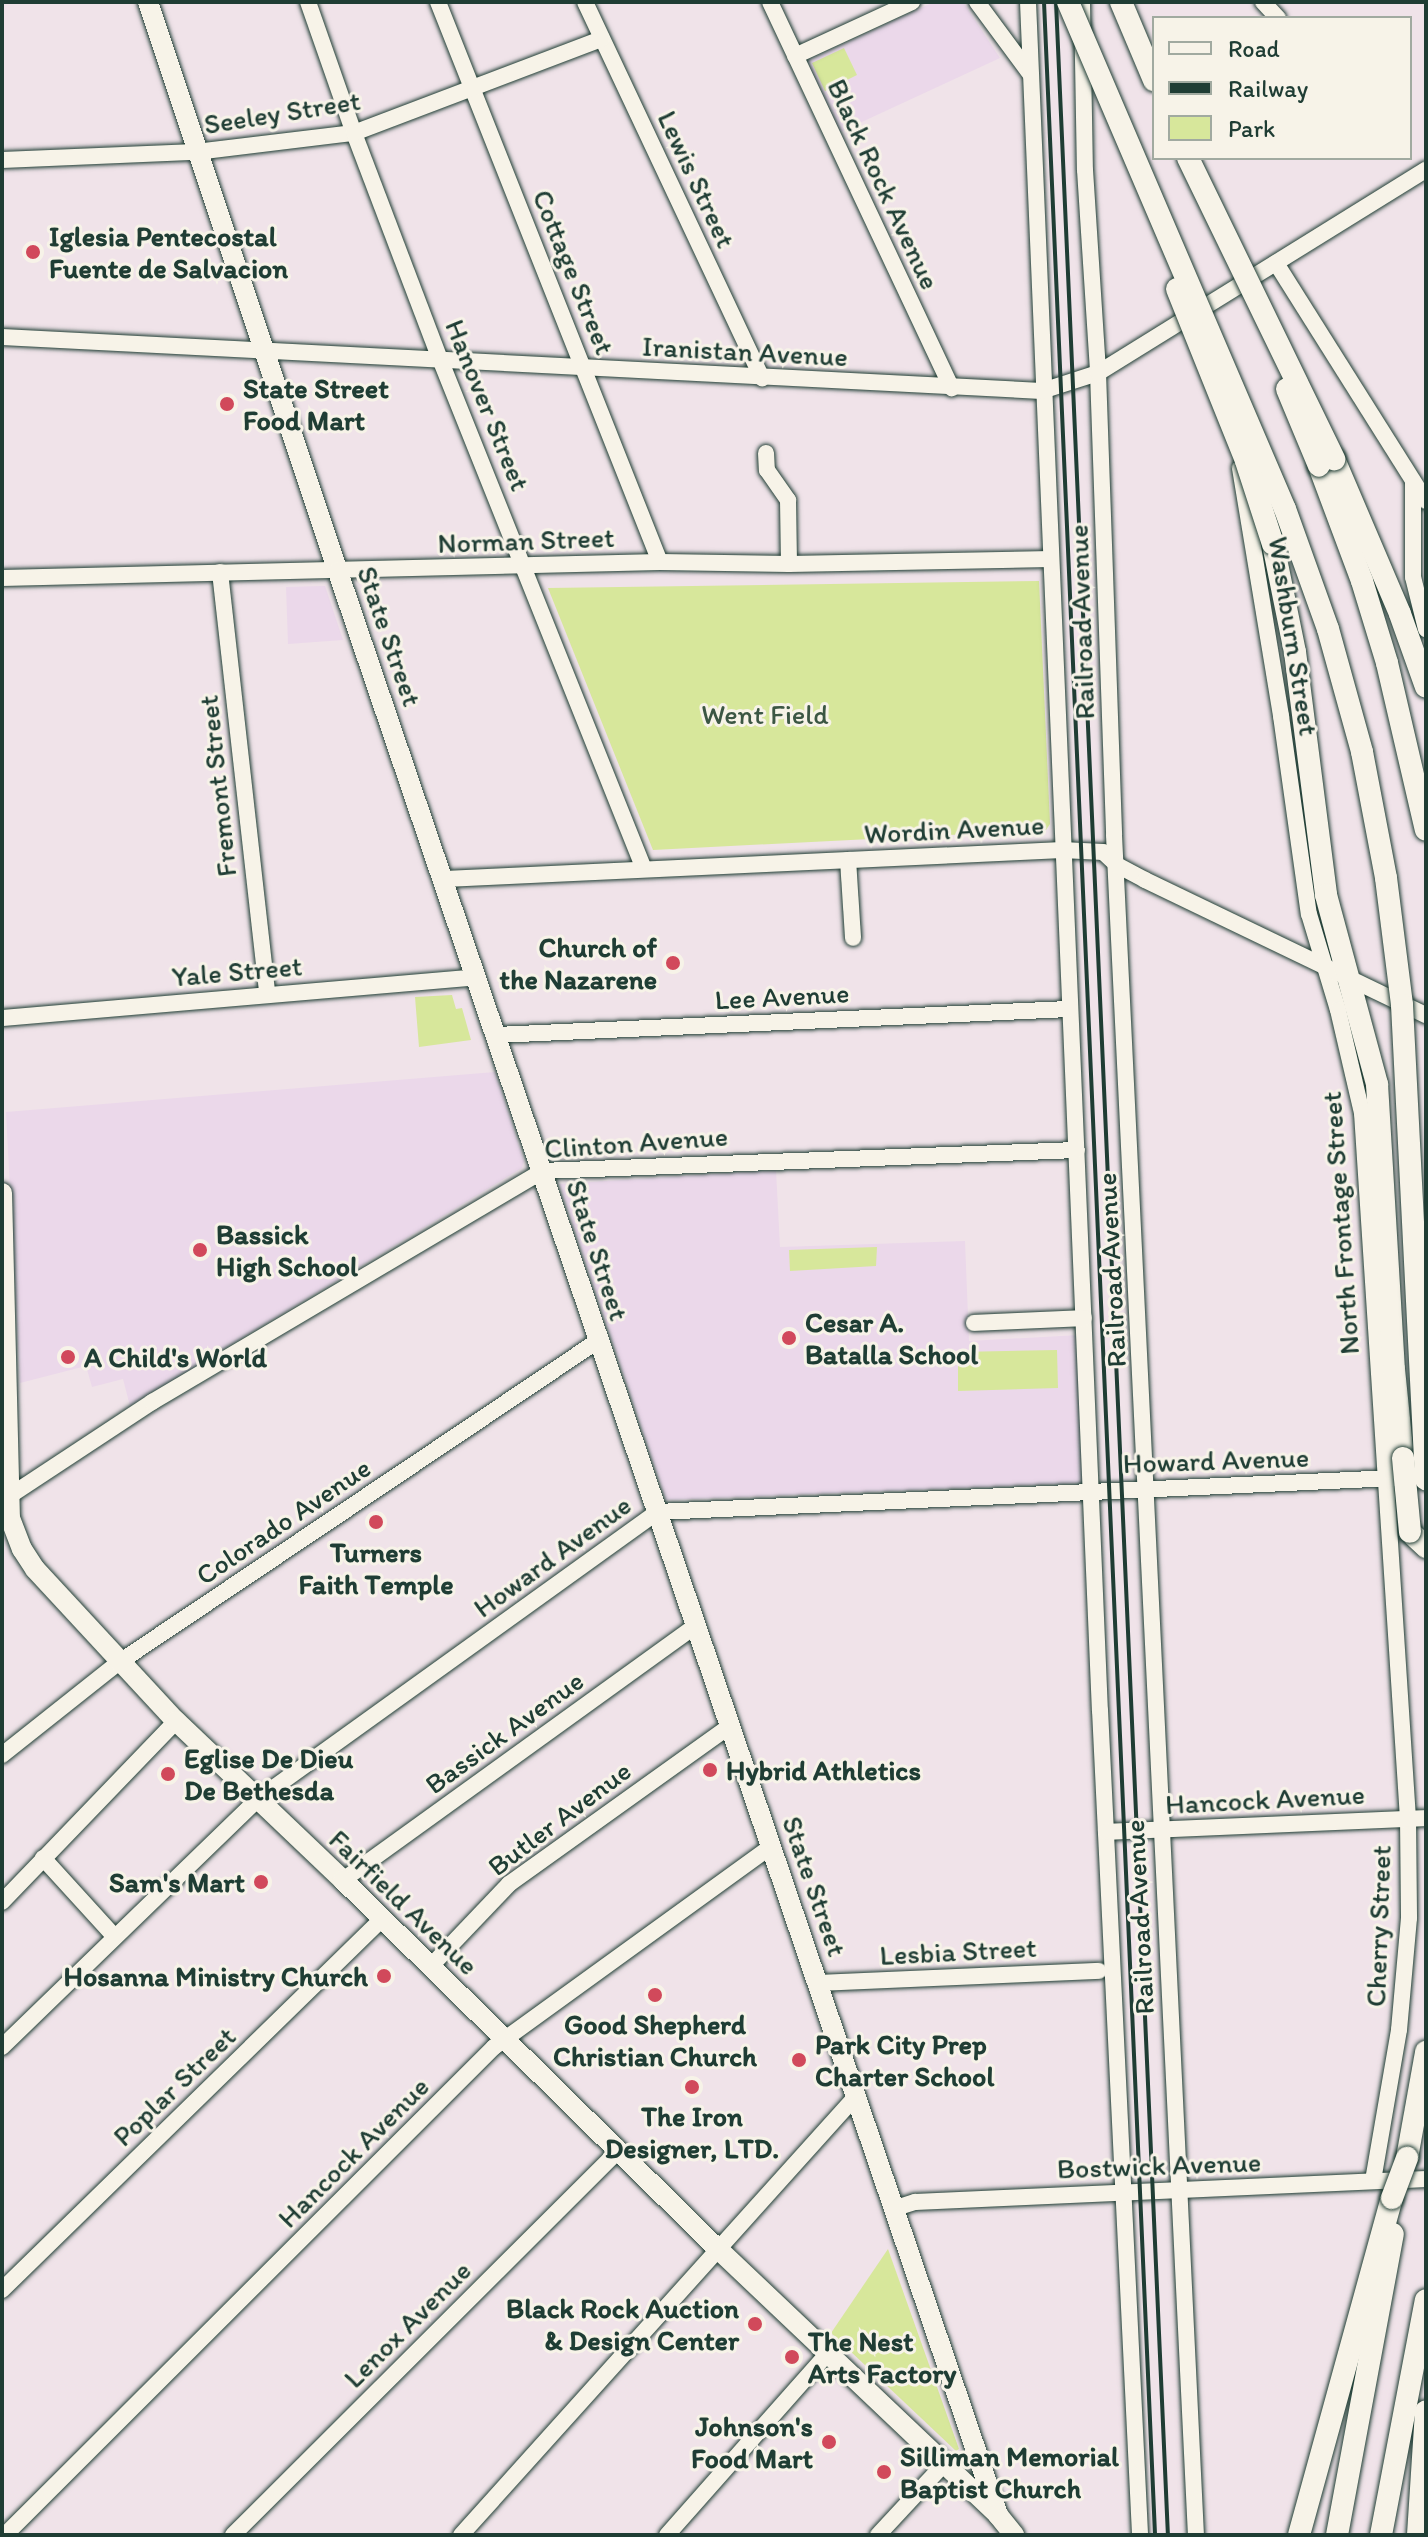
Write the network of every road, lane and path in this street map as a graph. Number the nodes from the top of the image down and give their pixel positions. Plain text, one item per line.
1 (148, 2) edge
2 (308, 2) edge
3 (438, 2) edge
4 (585, 2) edge
5 (770, 2) edge
6 (912, 2) edge
7 (977, 2) edge
8 (1028, 2) edge
9 (1068, 2) edge
10 (1082, 2) edge
11 (1121, 2) edge
12 (602, 39) junction
13 (795, 56) junction
14 (1032, 75) junction
15 (1152, 75) edge
16 (473, 88) junction
17 (1113, 102) junction
18 (354, 133) junction
19 (196, 152) junction
20 (2, 160) edge
21 (1189, 160) edge
22 (1189, 160) edge
23 (1425, 173) edge
24 (1276, 263) junction
25 (1184, 321) junction
26 (2, 337) edge
27 (264, 349) junction
28 (440, 359) junction
29 (584, 367) junction
30 (1098, 373) junction
31 (762, 378) junction
32 (952, 388) junction
33 (1042, 391) junction
34 (766, 453) dead end
35 (1413, 481) junction
36 (1426, 501) edge
37 (1426, 546) edge
38 (1051, 559) junction
39 (1414, 559) junction
40 (660, 562) junction
41 (789, 564) junction
42 (525, 567) junction
43 (220, 572) junction
44 (338, 572) junction
45 (2, 578) edge
46 (1426, 629) edge
47 (1426, 687) edge
48 (1426, 830) edge
49 (1062, 850) junction
50 (848, 860) junction
51 (1117, 865) junction
52 (644, 869) junction
53 (445, 879) junction
54 (853, 938) dead end
55 (1326, 967) junction
56 (477, 977) junction
57 (1346, 977) junction
58 (267, 994) junction
59 (1069, 1009) junction
60 (1426, 1015) edge
61 (2, 1018) edge
62 (496, 1035) junction
63 (1077, 1150) junction
64 (542, 1171) junction
65 (2, 1193) edge
66 (3, 1265) edge
67 (1084, 1318) junction
68 (974, 1323) dead end
69 (599, 1340) junction
70 (6, 1402) edge
71 (1426, 1478) edge
72 (1385, 1479) junction
73 (1147, 1489) junction
74 (1092, 1491) junction
75 (5, 1499) edge
76 (657, 1512) junction
77 (1426, 1547) edge
78 (695, 1626) junction
79 (118, 1663) junction
80 (176, 1721) junction
81 (730, 1726) junction
82 (2, 1755) edge
83 (258, 1799) junction
84 (1426, 1818) edge
85 (1408, 1819) junction
86 (1161, 1830) junction
87 (1106, 1832) junction
88 (772, 1846) junction
89 (43, 1858) junction
90 (343, 1880) junction
91 (2, 1902) edge
92 (382, 1919) junction
93 (114, 1936) junction
94 (431, 1966) junction
95 (1099, 1971) dead end
96 (820, 1983) junction
97 (504, 2039) junction
98 (2, 2047) edge
99 (1426, 2052) edge
100 (857, 2095) junction
101 (619, 2150) junction
102 (1426, 2179) edge
103 (1373, 2181) junction
104 (1178, 2190) junction
105 (1124, 2191) junction
106 (1396, 2197) junction
107 (896, 2208) junction
108 (717, 2248) junction
109 (2, 2290) edge
110 (1426, 2300) edge
111 (827, 2354) junction
112 (1426, 2411) edge
113 (979, 2458) junction
114 (949, 2469) junction
115 (998, 2515) junction
116 (5, 2535) edge
117 (233, 2535) edge
118 (461, 2535) edge
119 (667, 2535) edge
120 (878, 2535) edge
121 (1014, 2535) edge
122 (1140, 2535) edge
123 (1196, 2535) edge
124 (1299, 2535) edge
125 (1337, 2535) edge
126 (1381, 2535) edge
127 (1418, 2535) edge

1 - 19 main road, State Street
2 - 18 street, Hanover Street
3 - 16 street, Cottage Street
4 - 12 street, Lewis Street
5 - 13 street, Black Rock Avenue
6 - 13 street
7 - 14 street
8 - 14 street, Railroad Avenue
9 - 17 highway, bridge
10 - 30 street, Railroad Avenue
11 - 15 highway
12 - 16 street, Seeley Street
12 - 31 street, Lewis Street
13 - 32 street, Black Rock Avenue
14 - 33 street, Railroad Avenue
16 - 18 street, Seeley Street
16 - 29 street, Cottage Street
17 - 57 highway, bridge
17 - 71 highway, bridge
18 - 19 street, Seeley Street
18 - 28 street, Hanover Street
19 - 20 street, Seeley Street
19 - 27 main road, State Street
21 - 47 highway, bridge
22 - 48 highway, bridge
23 - 24 street, Iranistan Avenue
24 - 25 street, Iranistan Avenue
24 - 35 street
25 - 30 street, Iranistan Avenue
25 - 55 street, Washburn Street
26 - 27 street, Iranistan Avenue
27 - 28 street, Iranistan Avenue
27 - 44 main road, State Street
28 - 29 street, Iranistan Avenue
28 - 42 street, Hanover Street
29 - 31 street, Iranistan Avenue
29 - 40 street, Cottage Street
30 - 33 street, Iranistan Avenue
30 - 51 street, Railroad Avenue
31 - 32 street, Iranistan Avenue
32 - 33 street, Iranistan Avenue
33 - 38 street, Railroad Avenue
34 - 41 street
35 - 36 street
35 - 39 street
37 - 39 street
38 - 41 street, Norman Street
38 - 49 street, Railroad Avenue
39 - 46 street
40 - 41 street, Norman Street
40 - 42 street, Norman Street
42 - 44 street, Norman Street
42 - 52 street, Hanover Street
43 - 44 street, Norman Street
43 - 45 street, Norman Street
43 - 58 street, Fremont Street
44 - 53 main road, State Street
49 - 50 street, Wordin Avenue
49 - 51 street, Wordin Avenue
49 - 59 street, Railroad Avenue
50 - 52 street, Wordin Avenue
50 - 54 street
51 - 55 street, Wordin Avenue
51 - 73 street, Railroad Avenue
52 - 53 street, Wordin Avenue
53 - 56 main road, State Street
55 - 57 street, Wordin Avenue
55 - 72 street, North Frontage Street
56 - 58 street, Yale Street
56 - 62 main road, State Street
57 - 60 street, Wordin Avenue
57 - 77 highway, bridge
58 - 61 street, Yale Street
59 - 62 street, Lee Avenue
59 - 63 street, Railroad Avenue
62 - 64 main road, State Street
63 - 64 street, Clinton Avenue
63 - 67 street, Railroad Avenue
64 - 69 main road, State Street
64 - 75 street, Clinton Avenue
65 - 66 main road, Fairfield Avenue
66 - 70 main road, Fairfield Avenue
67 - 68 street
67 - 74 street, Railroad Avenue
69 - 76 main road, State Street
69 - 79 street, Colorado Avenue
70 - 75 main road, Fairfield Avenue
71 - 72 street, Howard Avenue
72 - 73 street, Howard Avenue
72 - 85 street, Cherry Street
73 - 74 street, Howard Avenue
73 - 86 street, Railroad Avenue
74 - 76 street, Howard Avenue
74 - 87 street, Railroad Avenue
75 - 79 main road, Fairfield Avenue
76 - 78 main road, State Street
76 - 83 street, Howard Avenue
78 - 81 main road, State Street
78 - 90 street, Bassick Avenue
79 - 80 main road, Fairfield Avenue
79 - 82 street, Colorado Avenue
80 - 83 main road, Fairfield Avenue
80 - 89 street
81 - 88 main road, State Street
81 - 94 street, Butler Avenue
83 - 90 main road, Fairfield Avenue
83 - 93 street, Howard Avenue
84 - 85 street, Hancock Avenue
85 - 86 street, Hancock Avenue
85 - 103 street, Cherry Street
86 - 87 street, Hancock Avenue
86 - 104 street, Railroad Avenue
87 - 105 street, Railroad Avenue
88 - 96 main road, State Street
88 - 97 street, Hancock Avenue
89 - 91 street
89 - 93 street
90 - 92 main road, Fairfield Avenue
92 - 94 main road, Fairfield Avenue
92 - 109 street, Poplar Street
93 - 98 street, Howard Avenue
94 - 97 main road, Fairfield Avenue
95 - 96 street, Lesbia Street
96 - 100 main road, State Street
97 - 101 main road, Fairfield Avenue
97 - 116 street, Hancock Avenue
99 - 106 highway, bridge
100 - 107 main road, State Street
100 - 108 street
101 - 108 main road, Fairfield Avenue
101 - 117 street, Lenox Avenue
102 - 103 street, Bostwick Avenue
103 - 104 street, Bostwick Avenue
104 - 105 street, Bostwick Avenue
104 - 123 street, Railroad Avenue
105 - 107 street, Bostwick Avenue
105 - 122 street, Railroad Avenue
106 - 124 highway
106 - 125 highway
107 - 113 main road, State Street
108 - 111 main road, Fairfield Avenue
108 - 118 street
110 - 126 highway
111 - 114 main road, Fairfield Avenue
111 - 119 street
112 - 127 highway
113 - 114 main road
113 - 115 main road, State Street
114 - 115 main road, Fairfield Avenue
114 - 120 street
115 - 121 main road, Fairfield Avenue

